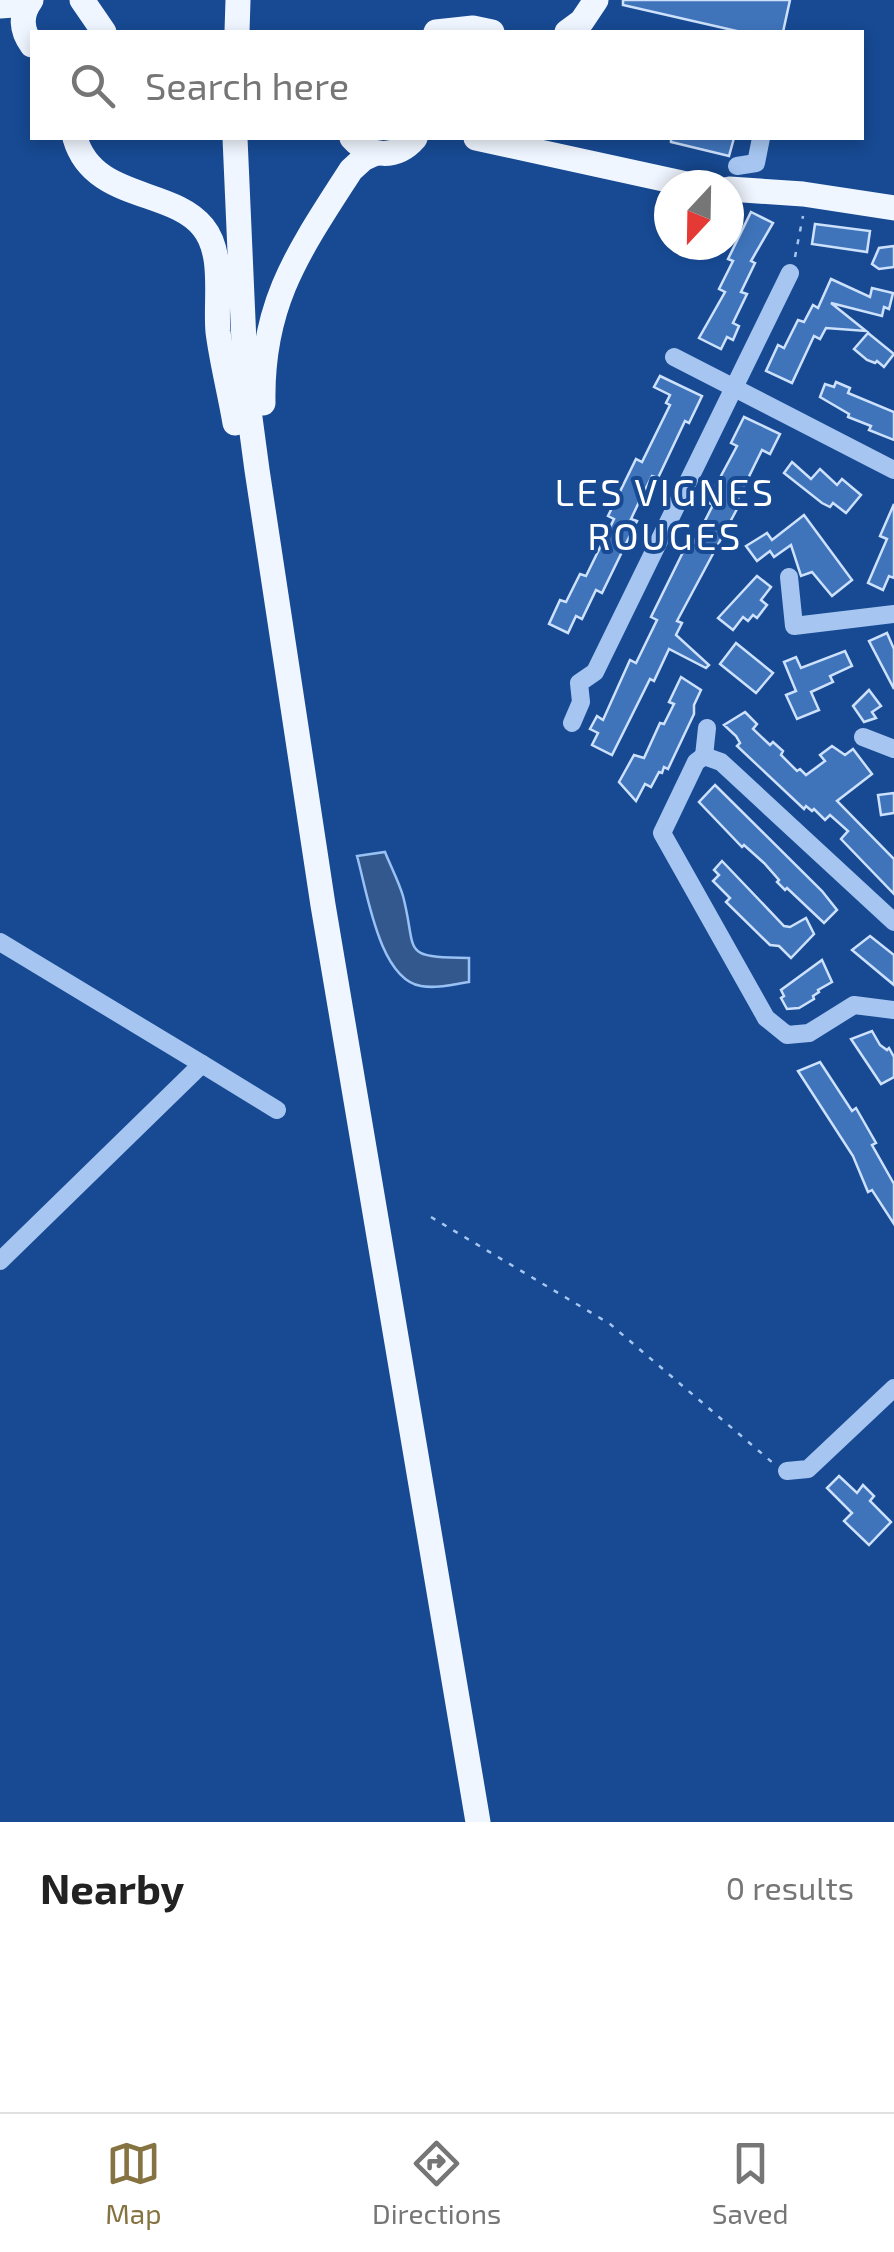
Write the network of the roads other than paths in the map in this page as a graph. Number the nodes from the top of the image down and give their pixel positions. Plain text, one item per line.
1 (238, 0) edge
2 (29, 2) edge
3 (0, 6) edge
4 (0, 22) edge
5 (237, 30) edge
6 (454, 30) edge
7 (482, 30) edge
8 (29, 40) edge
9 (77, 140) edge
10 (234, 140) edge
11 (234, 140) edge
12 (355, 140) edge
13 (415, 140) edge
14 (496, 140) edge
15 (761, 140) edge
16 (376, 153) junction
17 (744, 171) edge
18 (654, 176) edge
19 (744, 181) edge
20 (894, 208) edge
21 (790, 273) road end
22 (674, 357) dead end
23 (733, 387) junction
24 (894, 470) edge
25 (244, 474) junction
26 (789, 577) dead end
27 (894, 614) edge
28 (288, 665) junction
29 (572, 723) dead end
30 (707, 728) dead end
31 (863, 737) dead end
32 (894, 749) edge
33 (704, 756) junction
34 (323, 905) junction
35 (894, 922) edge
36 (0, 942) edge
37 (894, 1010) edge
38 (202, 1064) junction
39 (277, 1110) dead end
40 (0, 1261) edge
41 (894, 1388) edge
42 (788, 1471) road end
43 (478, 1822) edge

1 - 5 main road
2 - 3 main road
2 - 8 main road
4 - 8 main road
6 - 7 main road
9 - 25 main road
10 - 25 main road
11 - 28 main road
12 - 16 main road
13 - 16 main road
14 - 18 main road
15 - 17 street
16 - 28 main road
19 - 20 main road
21 - 23 street
22 - 23 street
23 - 24 street
23 - 29 street
25 - 34 main road
26 - 27 street
28 - 34 main road
30 - 33 street
31 - 32 street
33 - 35 street
33 - 37 street
34 - 43 main road
36 - 38 street
38 - 39 street
38 - 40 street
41 - 42 street

